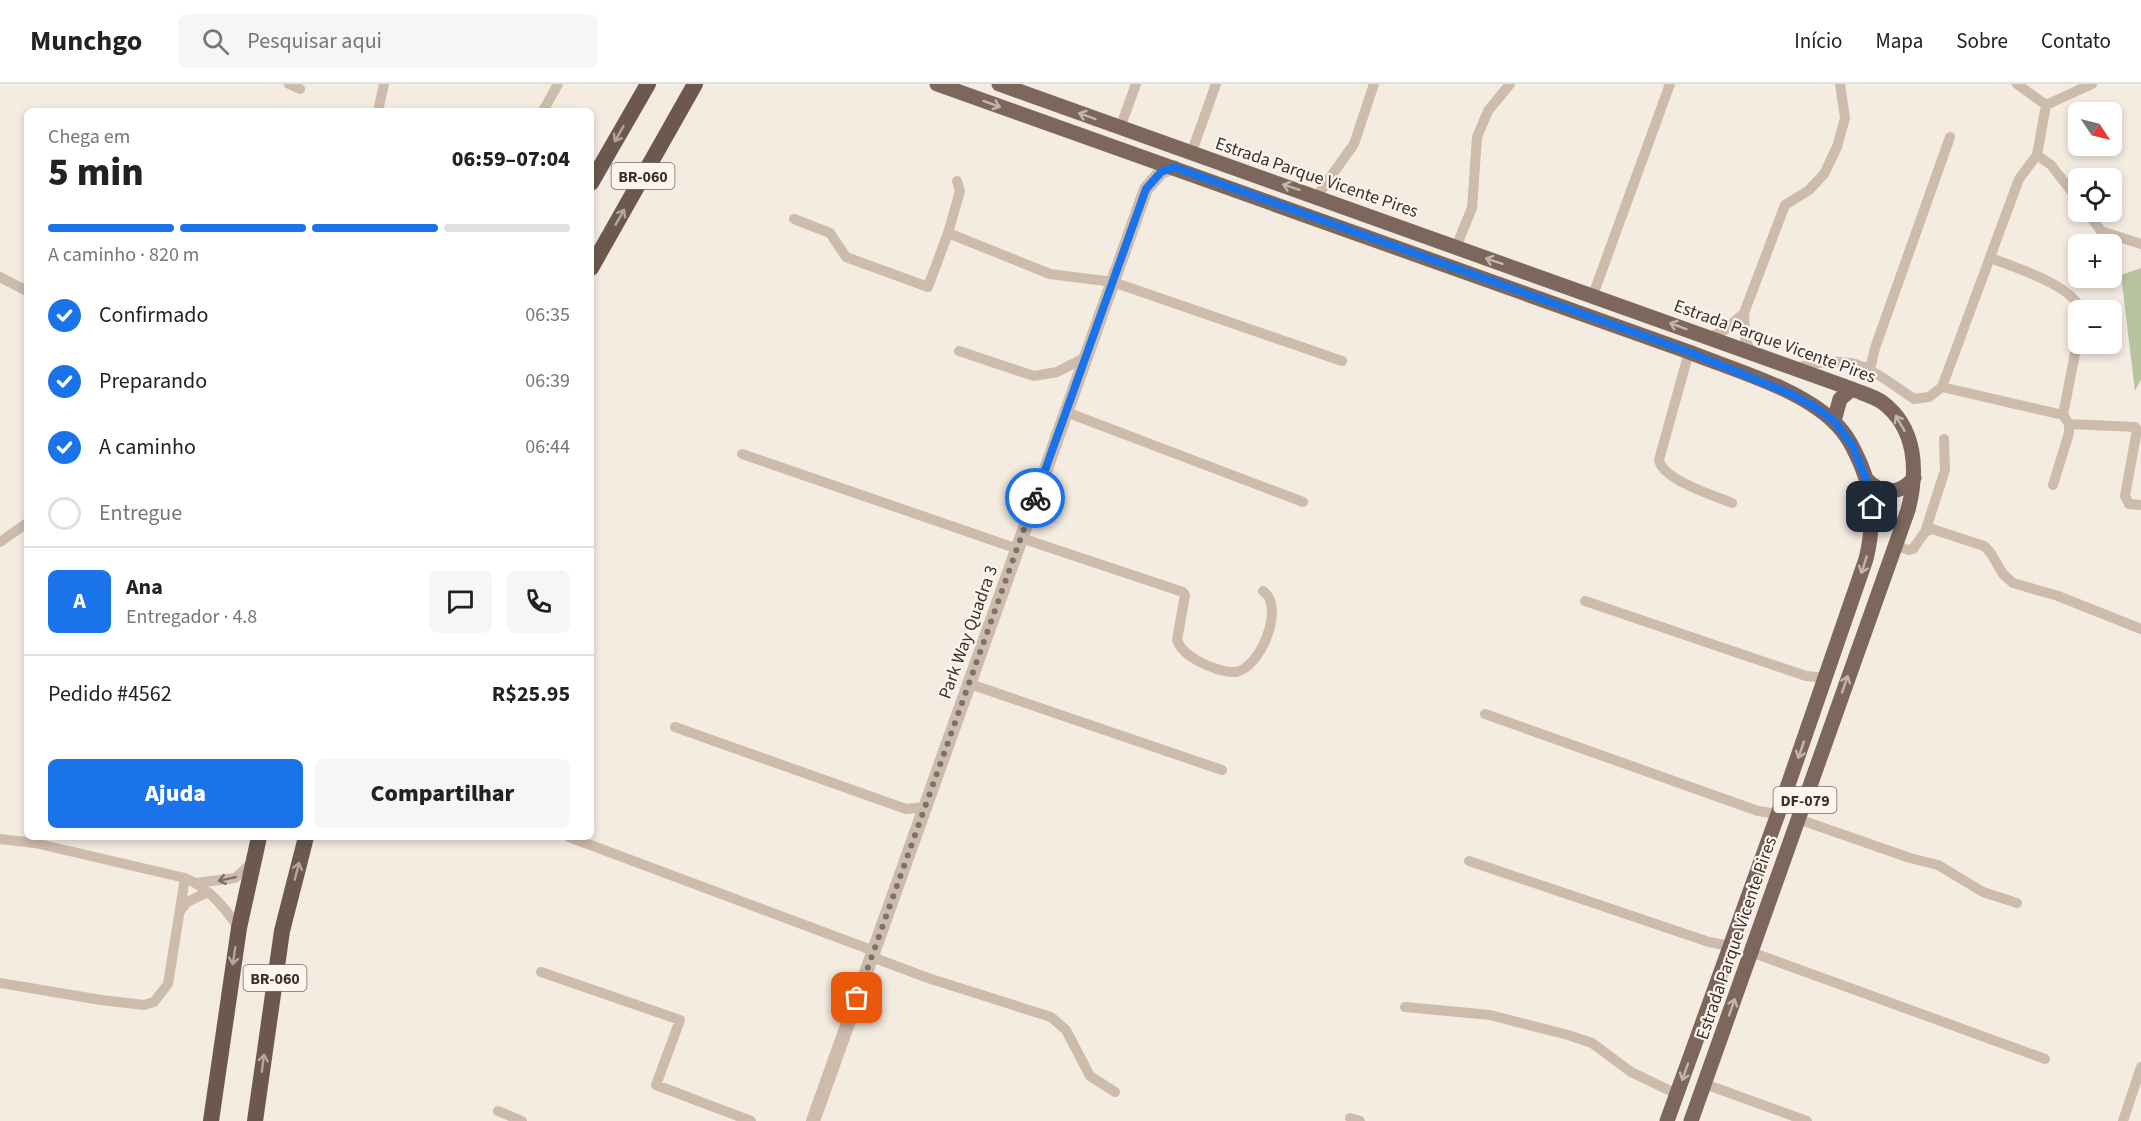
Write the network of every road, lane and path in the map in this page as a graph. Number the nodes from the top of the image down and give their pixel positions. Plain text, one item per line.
1 (384, 84) edge
2 (558, 84) edge
3 (648, 84) edge
4 (695, 84) edge
5 (937, 84) edge
6 (999, 84) edge
7 (1136, 84) edge
8 (1216, 84) edge
9 (1374, 84) edge
10 (1510, 84) edge
11 (1670, 84) edge
12 (1840, 84) edge
13 (2017, 84) edge
14 (2092, 84) edge
15 (2046, 105) junction
16 (379, 108) edge
17 (545, 108) edge
18 (1120, 128) junction
19 (1950, 137) dead end
20 (1191, 154) junction
21 (2037, 155) junction
22 (1141, 157) junction
23 (1174, 167) junction
24 (594, 178) edge
25 (957, 181) dead end
26 (2068, 187) edge
27 (1146, 189) junction
28 (1317, 196) junction
29 (794, 219) dead end
30 (2095, 222) edge
31 (1416, 231) junction
32 (948, 233) junction
33 (2141, 244) edge
34 (1456, 247) junction
35 (1410, 252) junction
36 (1991, 258) junction
37 (594, 263) edge
38 (0, 277) edge
39 (1113, 282) junction
40 (24, 289) edge
41 (1593, 295) junction
42 (2078, 300) edge
43 (1744, 313) junction
44 (1709, 337) junction
45 (959, 351) dead end
46 (1689, 352) junction
47 (1751, 353) junction
48 (2076, 354) edge
49 (1086, 357) junction
50 (1342, 361) dead end
51 (1793, 368) junction
52 (1870, 369) junction
53 (1942, 387) junction
54 (1852, 388) junction
55 (1066, 412) junction
56 (2066, 419) junction
57 (1834, 421) junction
58 (1944, 439) dead end
59 (742, 454) dead end
60 (1914, 478) junction
61 (1866, 479) junction
62 (2053, 485) dead end
63 (1303, 502) dead end
64 (1732, 503) dead end
65 (2141, 505) edge
66 (24, 525) edge
67 (1925, 532) junction
68 (0, 542) edge
69 (1020, 544) junction
70 (1894, 544) junction
71 (1263, 591) dead end
72 (1585, 601) dead end
73 (2141, 629) edge
74 (1826, 678) junction
75 (968, 683) junction
76 (1485, 714) dead end
77 (675, 727) dead end
78 (1222, 770) dead end
79 (925, 807) junction
80 (906, 809) junction
81 (1778, 814) junction
82 (1798, 819) junction
83 (919, 824) junction
84 (0, 840) edge
85 (258, 840) edge
86 (305, 840) edge
87 (577, 840) edge
88 (1469, 861) dead end
89 (252, 863) junction
90 (184, 878) junction
91 (196, 883) junction
92 (208, 891) junction
93 (2017, 903) dead end
94 (180, 910) junction
95 (239, 928) junction
96 (1730, 946) junction
97 (1751, 952) junction
98 (873, 954) junction
99 (541, 972) dead end
100 (0, 982) edge
101 (1405, 1007) dead end
102 (2045, 1059) dead end
103 (2141, 1066) edge
104 (1705, 1084) junction
105 (1115, 1092) dead end
106 (1677, 1094) junction
107 (498, 1111) dead end
108 (211, 1121) edge
109 (255, 1121) edge
110 (522, 1121) edge
111 (751, 1121) edge
112 (813, 1121) edge
113 (1667, 1121) edge
114 (1692, 1121) edge
115 (1807, 1121) edge
116 (2123, 1121) edge

1 - 16 street
2 - 17 street
3 -> 24 highway, BR-060
37 -> 4 highway, BR-060
5 -> 22 main road, Estrada Parque Vicente Pires / DF-079
18 -> 6 main road, Estrada Parque Vicente Pires / DF-079
7 - 18 street
8 - 20 street
9 - 28 street
10 - 34 street
11 - 41 street
12 - 43 street
13 - 15 street
14 - 15 street
15 - 21 street
18 - 20 main road, Estrada Parque Vicente Pires / DF-079
19 - 52 street
28 -> 20 main road, Estrada Parque Vicente Pires / DF-079
21 - 26 street
21 - 36 street
22 - 23 main road, Estrada Parque Vicente Pires / DF-079
22 - 27 street, Park Way Quadra 3
23 - 27 street, Park Way Quadra 3
23 - 35 main road, Estrada Parque Vicente Pires / DF-079
25 - 32 street
27 - 39 street, Park Way Quadra 3
28 - 31 main road, Estrada Parque Vicente Pires / DF-079
29 - 32 street
30 - 33 street
31 - 34 main road, Estrada Parque Vicente Pires / DF-079
31 - 35 main road
32 - 39 street
41 -> 34 main road, Estrada Parque Vicente Pires / DF-079
35 - 46 main road, Estrada Parque Vicente Pires / DF-079
36 - 42 street
36 - 53 street
38 - 40 street
39 - 49 street, Park Way Quadra 3
39 - 50 street
44 -> 41 main road, Estrada Parque Vicente Pires / DF-079
43 - 44 street
43 - 47 street
44 - 47 main road, Estrada Parque Vicente Pires / DF-079
45 - 49 street
46 - 57 main road, Estrada Parque Vicente Pires / DF-079
46 - 64 street
47 - 51 main road, Estrada Parque Vicente Pires / DF-079
48 - 56 street
49 - 55 street, Park Way Quadra 3
51 - 52 street
51 - 54 main road, Estrada Parque Vicente Pires / DF-079
52 - 53 street
53 - 56 street
54 - 57 main road
60 -> 54 main road, Estrada Parque Vicente Pires / DF-079
55 - 63 street
55 - 69 street, Park Way Quadra 3
56 - 62 street
56 - 65 street
57 - 61 main road, Estrada Parque Vicente Pires / DF-079
58 - 67 street
59 - 69 street
60 - 61 main road
60 - 70 main road, Estrada Parque Vicente Pires / DF-079
61 -> 74 main road, Estrada Parque Vicente Pires / DF-079
66 - 68 street
67 - 70 street
67 - 73 street
69 - 71 street
69 - 75 street, Park Way Quadra 3
82 -> 70 main road, Estrada Parque Vicente Pires / DF-079
72 - 74 street
74 -> 81 main road, Estrada Parque Vicente Pires / DF-079
75 - 78 street
75 - 79 street, Park Way Quadra 3
76 - 81 street
77 - 80 street
79 - 80 street
79 - 83 street, Park Way Quadra 3
80 - 83 street
81 - 96 main road, Estrada Parque Vicente Pires / DF-079
82 - 93 street
82 - 97 main road, Estrada Parque Vicente Pires / DF-079
83 - 98 street, Park Way Quadra 3
84 - 90 street
85 - 89 highway, BR-060
109 -> 86 highway, BR-060
87 - 98 street
88 - 96 street
89 -> 91 street
89 - 95 highway, BR-060
90 - 91 street
90 - 94 street
91 - 92 street
92 - 94 street
92 - 95 street
94 - 100 street
95 -> 108 highway, BR-060
96 -> 106 main road, Estrada Parque Vicente Pires / DF-079
97 - 102 street
104 -> 97 main road, Estrada Parque Vicente Pires / DF-079
98 - 105 street
98 - 112 street, Park Way Quadra 3
99 - 111 street
101 - 106 street
103 - 116 street
104 - 114 main road, Estrada Parque Vicente Pires / DF-079
104 - 115 street
106 - 113 main road, Estrada Parque Vicente Pires / DF-079
107 - 110 street

